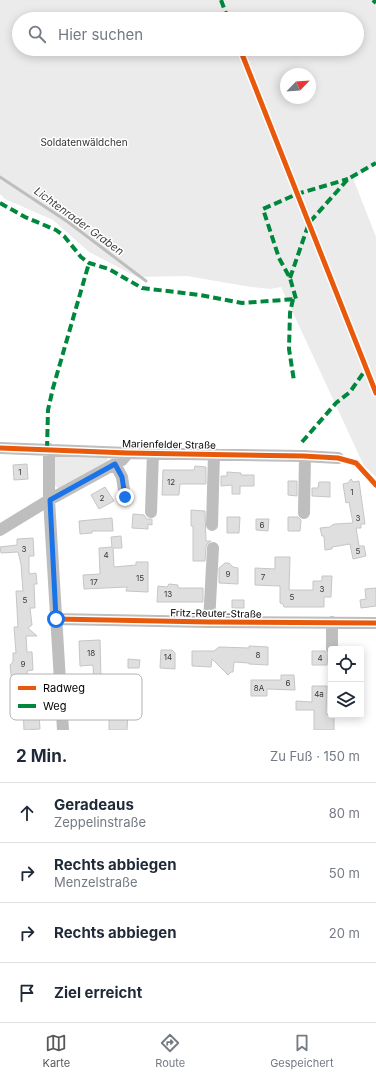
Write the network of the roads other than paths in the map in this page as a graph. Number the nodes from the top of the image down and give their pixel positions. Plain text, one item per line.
1 (0, 448) edge
2 (49, 449) junction
3 (128, 453) junction
4 (153, 453) junction
5 (214, 454) junction
6 (306, 456) junction
7 (338, 458) dead end
8 (115, 464) junction
9 (125, 497) dead end
10 (50, 500) junction
11 (151, 512) dead end
12 (304, 513) dead end
13 (212, 525) dead end
14 (0, 530) edge
15 (213, 548) dead end
16 (56, 619) junction
17 (208, 622) junction
18 (332, 622) junction
19 (376, 623) edge
20 (332, 646) edge
21 (59, 674) edge
22 (62, 720) edge
23 (63, 730) edge

1 - 2 street, Marienfelder Straße
2 - 3 street, Marienfelder Straße
2 - 10 street
3 - 4 street, Marienfelder Straße
3 - 8 street
4 - 5 street, Marienfelder Straße
4 - 11 street
5 - 6 street, Marienfelder Straße
5 - 13 street
6 - 7 street, Marienfelder Straße
6 - 12 street
8 - 9 street
8 - 10 street
10 - 14 street
10 - 16 street
15 - 17 street
16 - 17 street, Fritz-Reuter-Straße
16 - 21 street
17 - 18 street, Fritz-Reuter-Straße
18 - 19 street, Fritz-Reuter-Straße
18 - 20 street
22 - 23 street

